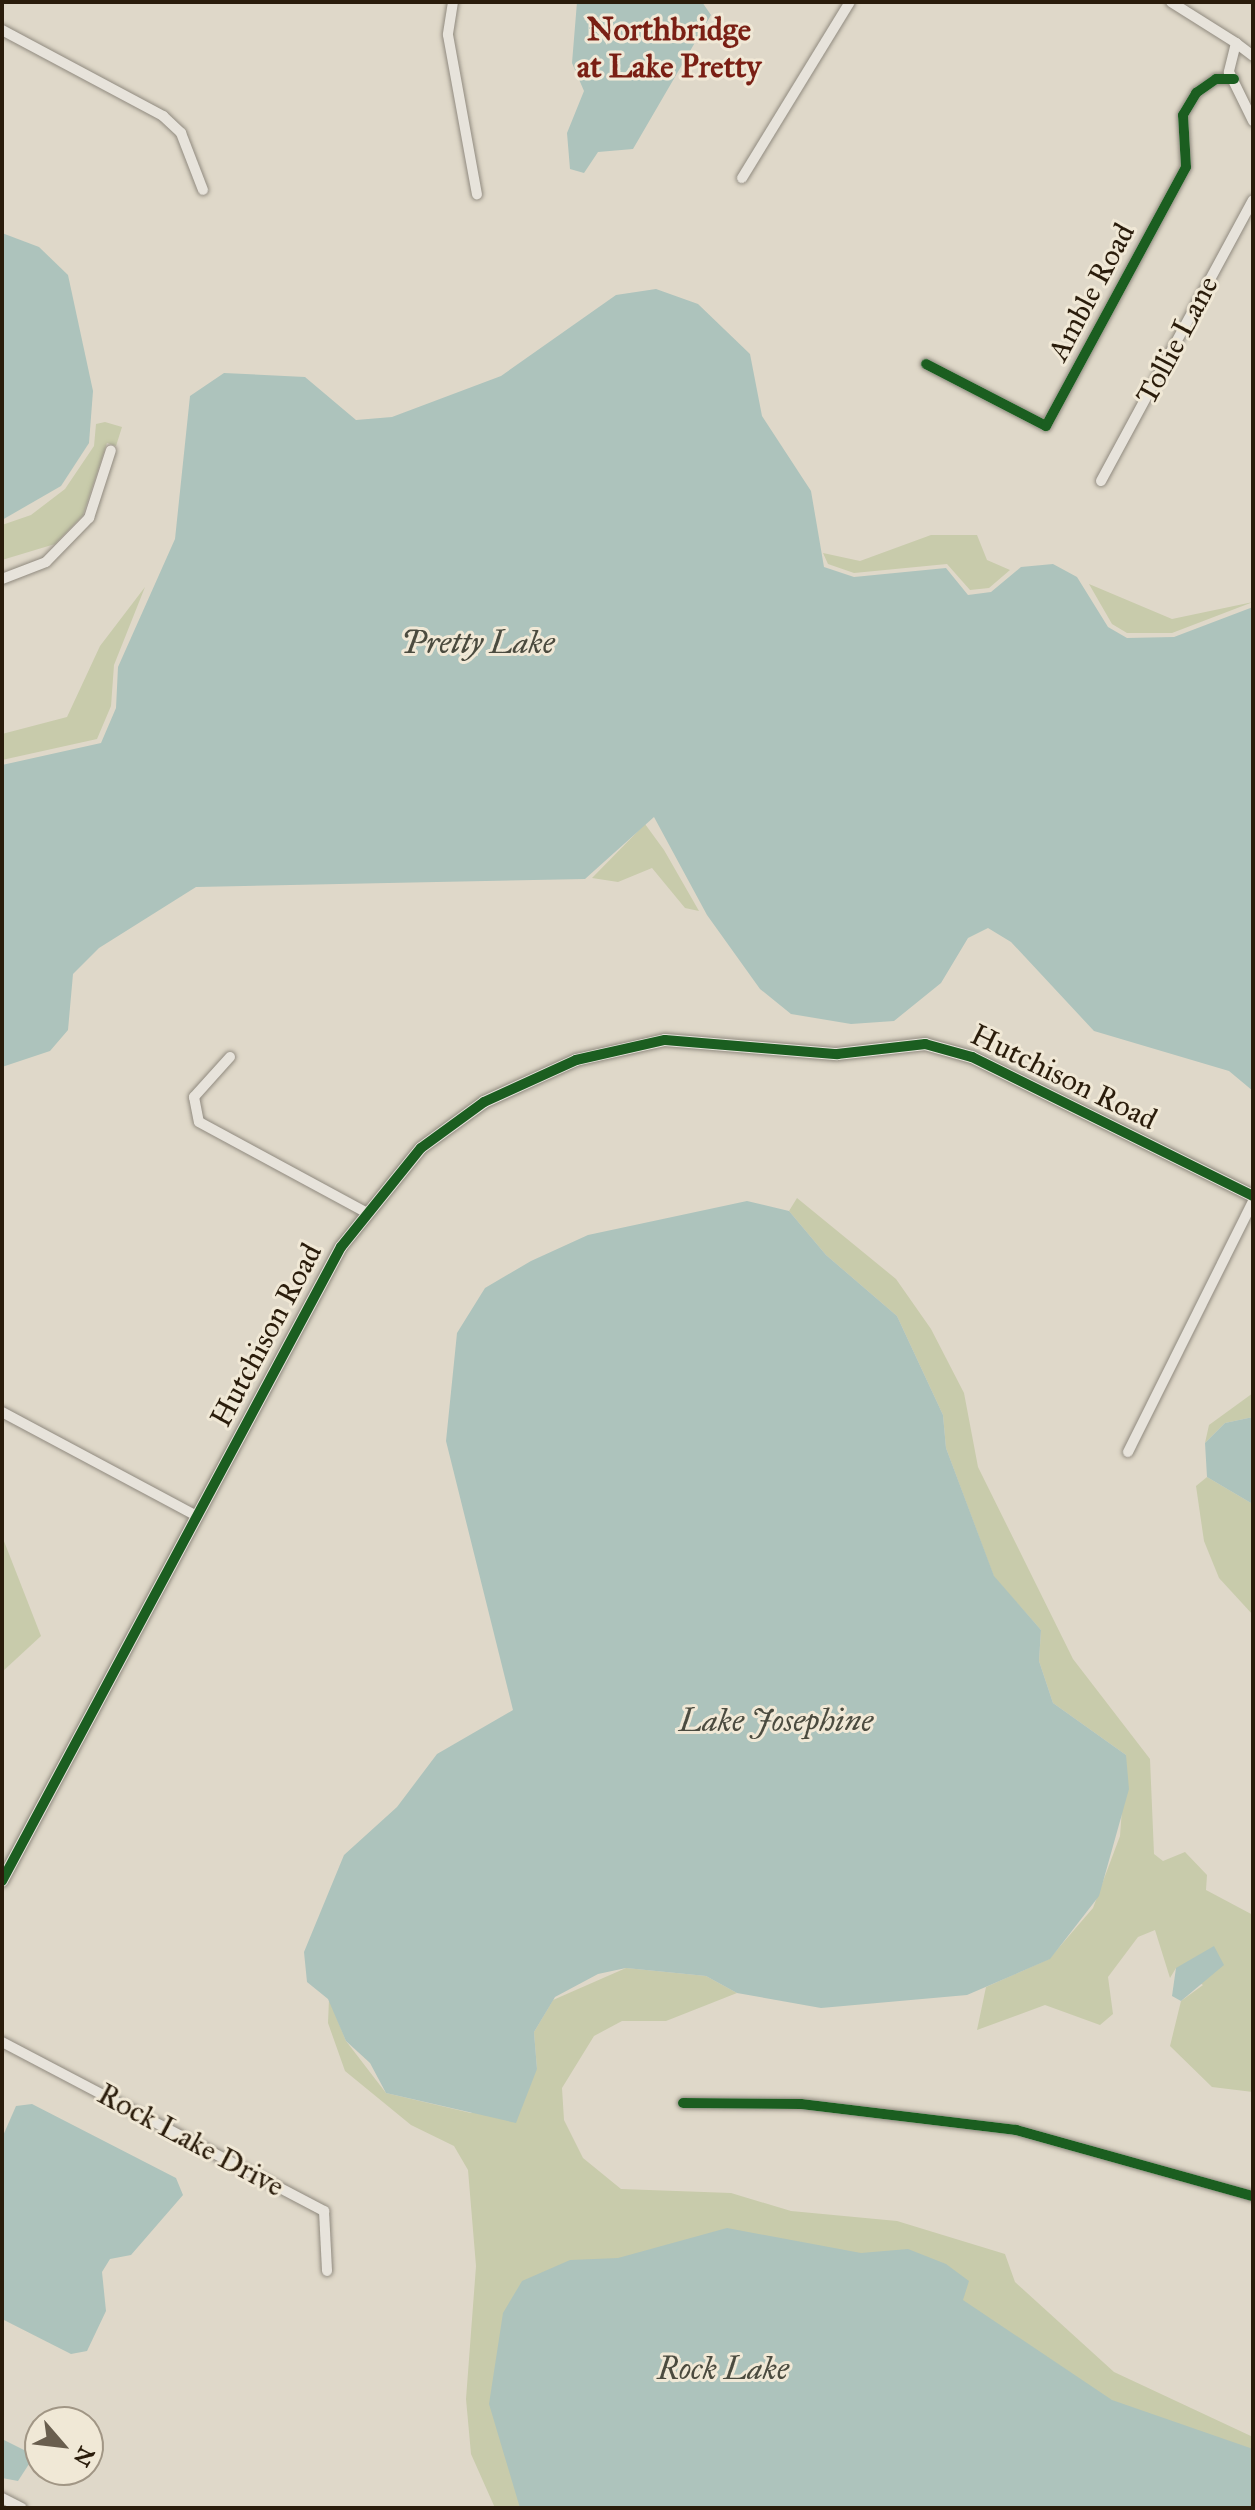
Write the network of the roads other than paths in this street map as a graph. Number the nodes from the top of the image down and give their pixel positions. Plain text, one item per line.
1 (453, 2) edge
2 (850, 2) edge
3 (1171, 2) edge
4 (2, 30) edge
5 (1236, 43) junction
6 (1253, 56) edge
7 (1234, 79) junction
8 (1253, 121) edge
9 (742, 178) dead end
10 (203, 190) dead end
11 (477, 194) dead end
12 (1253, 200) edge
13 (926, 364) dead end
14 (111, 450) dead end
15 (1101, 481) dead end
16 (2, 579) edge
17 (230, 1057) dead end
18 (1253, 1198) edge
19 (367, 1213) junction
20 (2, 1412) edge
21 (1128, 1452) dead end
22 (197, 1516) junction
23 (2, 1881) edge
24 (2, 2042) edge
25 (683, 2103) dead end
26 (1253, 2196) edge
27 (327, 2271) dead end
28 (2, 2498) edge
29 (22, 2508) edge

1 - 11 street
2 - 9 street
3 - 5 street
4 - 10 street
5 - 6 street
5 - 7 street
7 - 8 street
7 - 13 street, Amble Road
12 - 15 street, Tollie Lane
14 - 16 street
17 - 19 street
18 - 19 street, Hutchison Road
18 - 21 street
19 - 22 street, Hutchison Road
20 - 22 street
22 - 23 street, Hutchison Road
24 - 27 street, Rock Lake Drive
25 - 26 street
28 - 29 street

